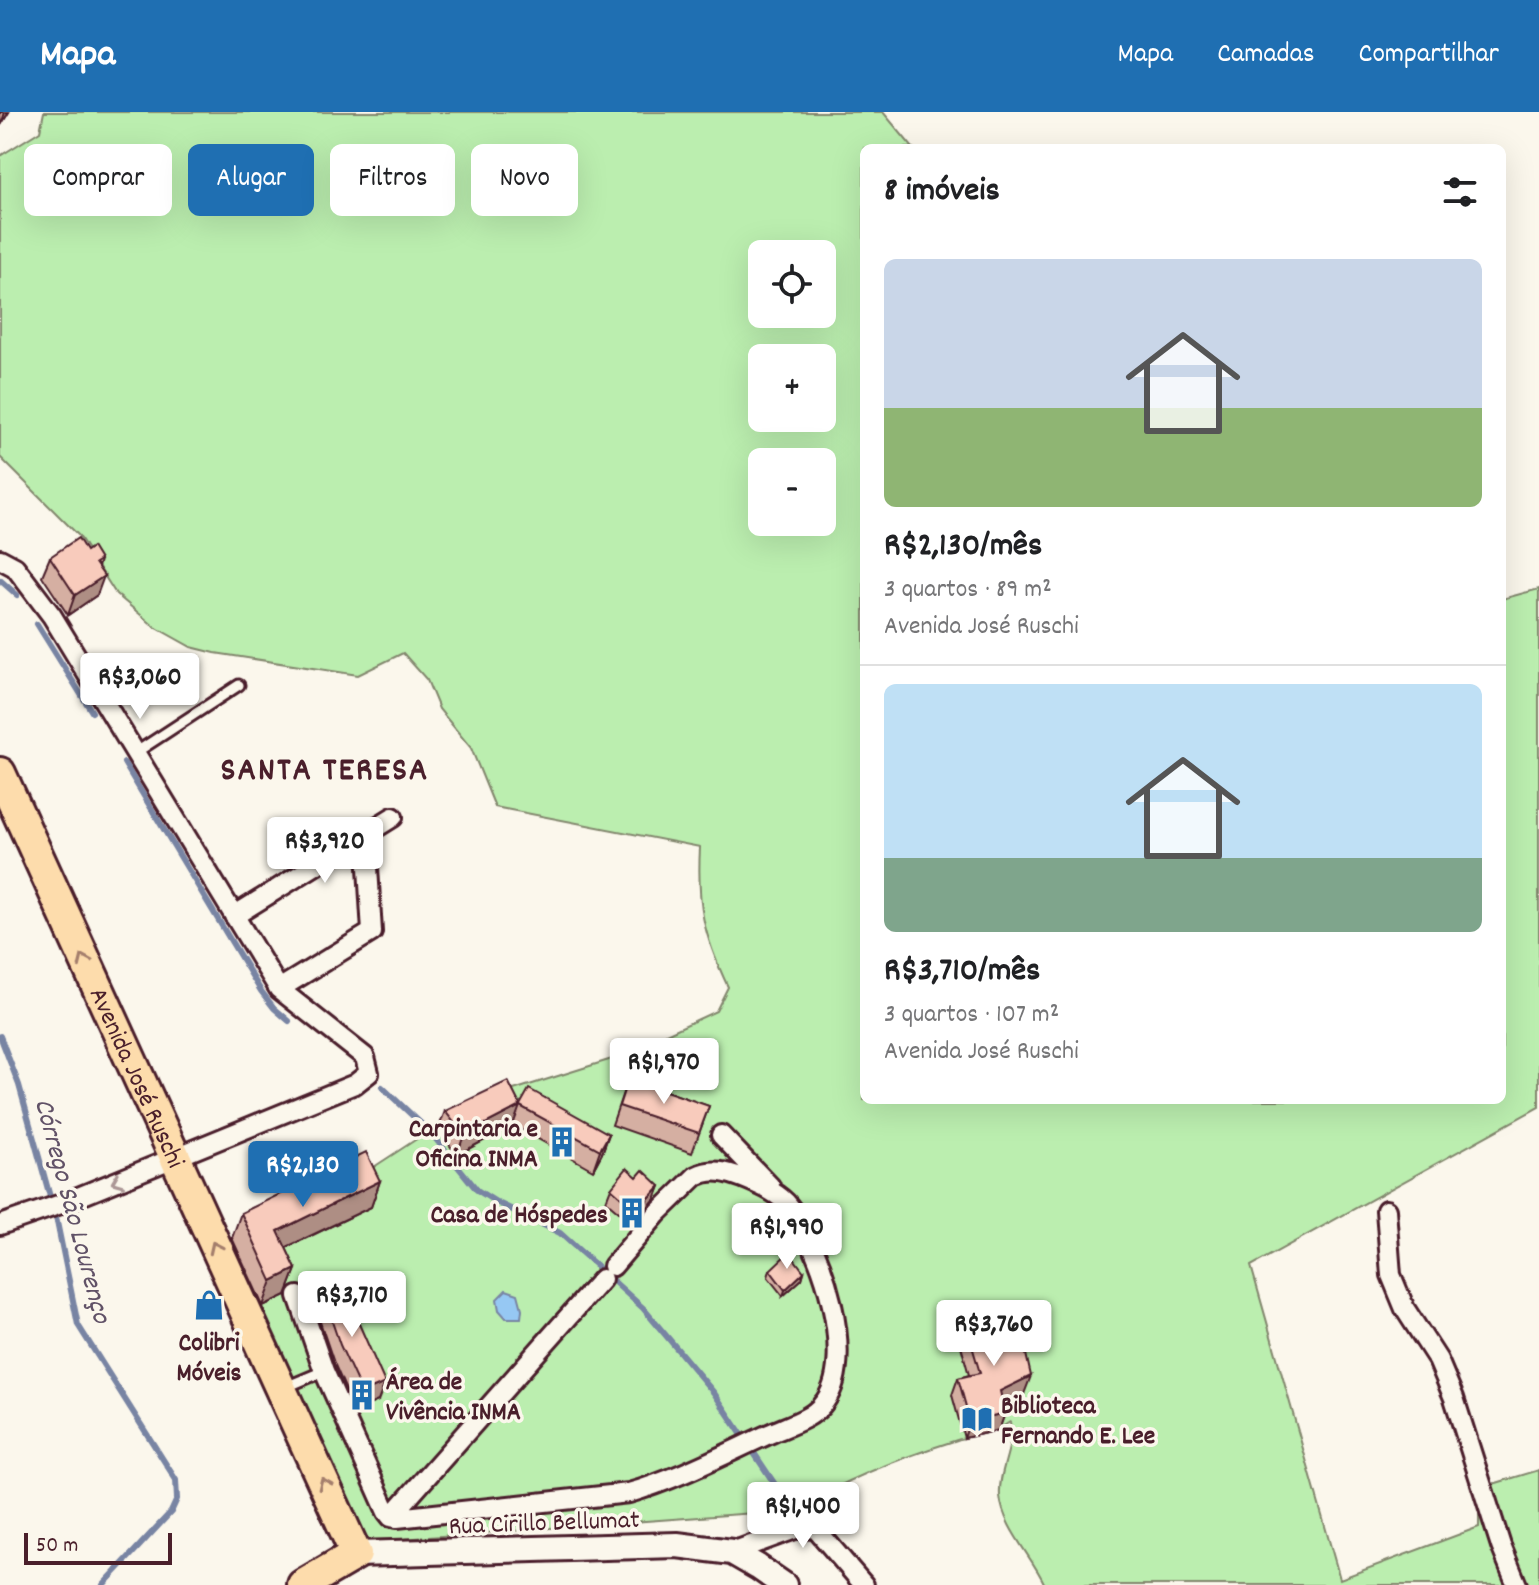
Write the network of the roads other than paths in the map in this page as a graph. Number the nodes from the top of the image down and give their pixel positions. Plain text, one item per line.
1 (4, 560) edge
2 (239, 685) dead end
3 (135, 753) junction
4 (0, 773) edge
5 (393, 817) dead end
6 (366, 835) junction
7 (234, 916) junction
8 (279, 989) junction
9 (721, 1135) dead end
10 (174, 1158) junction
11 (780, 1196) junction
12 (1386, 1210) dead end
13 (0, 1225) edge
14 (298, 1296) dead end
15 (324, 1371) junction
16 (282, 1389) junction
17 (391, 1517) junction
18 (732, 1552) junction
19 (356, 1554) junction
20 (303, 1585) edge
21 (784, 1585) edge
22 (864, 1585) edge
23 (1517, 1585) edge

1 - 3 street
2 - 3 lane
3 - 7 street
10 -> 4 main road, Avenida José Ruschi
5 - 6 street
6 - 7 street
6 - 8 street
7 - 8 street
8 - 10 street
9 - 11 street
10 -> 13 street
16 -> 10 main road, Avenida José Ruschi
11 - 17 street
11 - 17 street
12 - 23 street
14 - 15 street
15 - 16 lane
15 - 17 street
19 -> 16 main road, Avenida José Ruschi
18 - 19 street, Rua Cirillo Bellumat
18 - 21 street
18 - 22 street
19 - 20 main road

